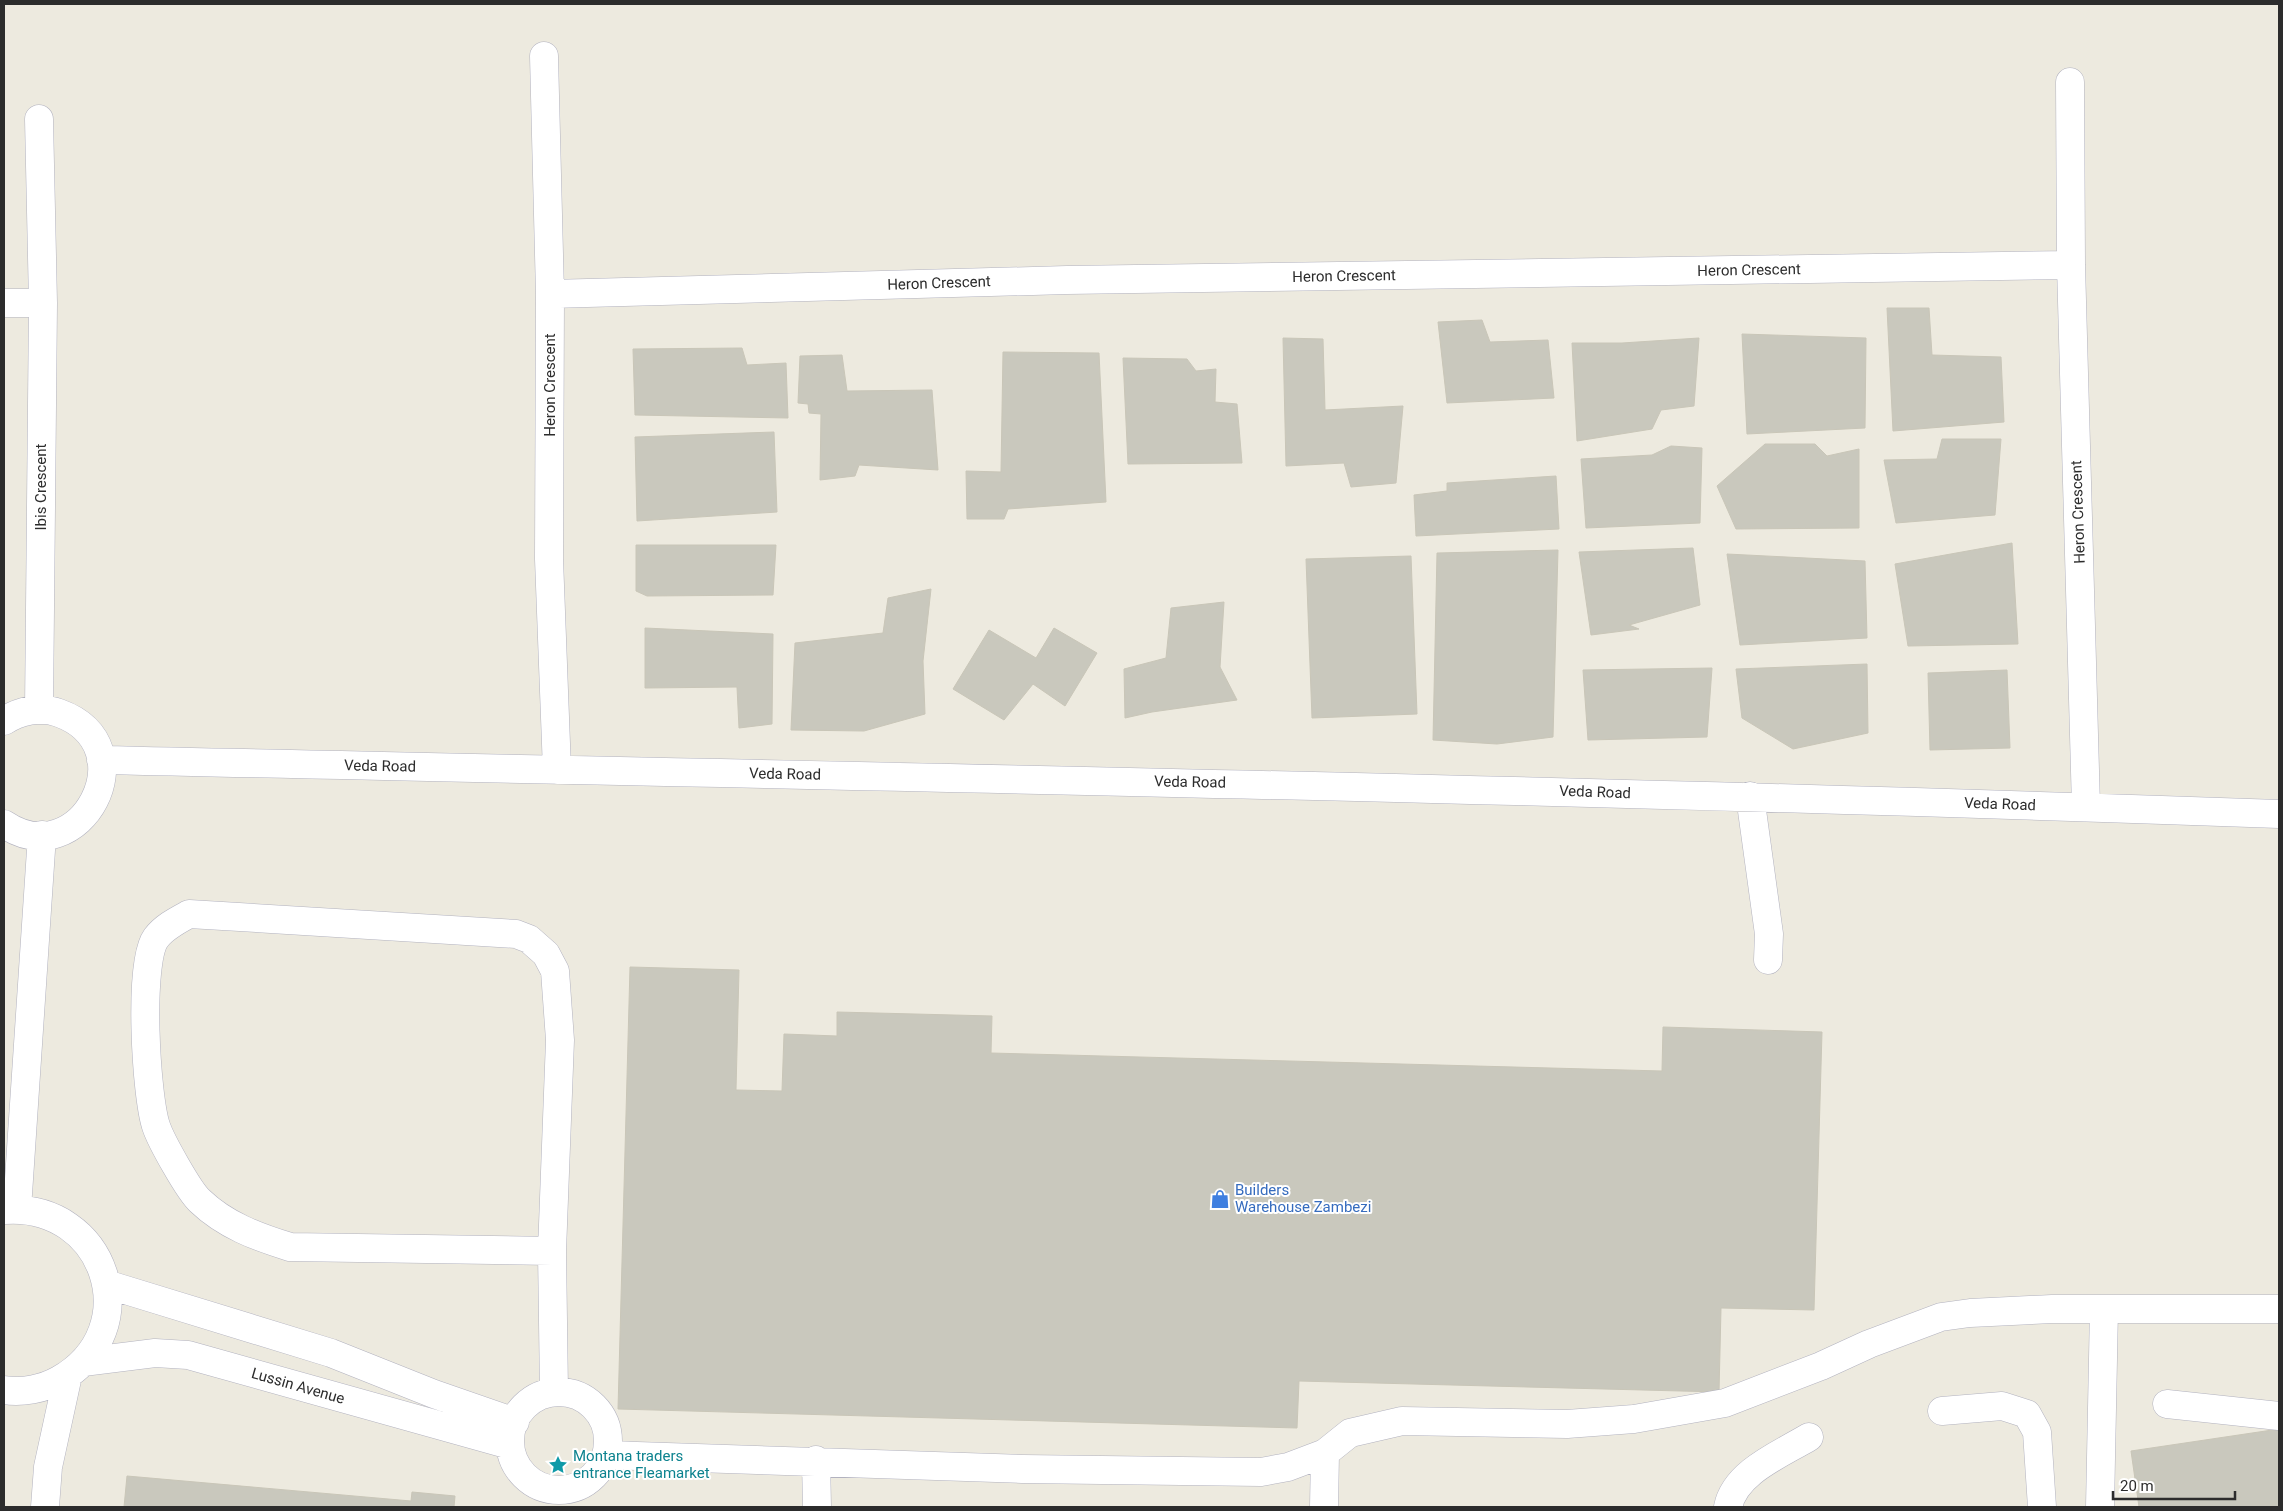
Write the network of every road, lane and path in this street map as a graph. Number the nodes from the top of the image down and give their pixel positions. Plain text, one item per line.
1 (544, 56) dead end
2 (2070, 82) dead end
3 (38, 119) dead end
4 (2071, 265) junction
5 (550, 294) junction
6 (42, 303) junction
7 (4, 304) edge
8 (39, 710) junction
9 (4, 722) edge
10 (101, 760) junction
11 (557, 770) junction
12 (1750, 796) junction
13 (2086, 807) junction
14 (2279, 814) edge
15 (4, 824) edge
16 (42, 835) junction
17 (1768, 960) dead end
18 (10, 1210) edge
19 (552, 1251) junction
20 (106, 1284) junction
21 (2104, 1309) junction
22 (2279, 1309) edge
23 (75, 1368) junction
24 (4, 1390) edge
25 (554, 1392) junction
26 (2167, 1404) dead end
27 (1942, 1411) dead end
28 (2279, 1416) edge
29 (512, 1434) junction
30 (1809, 1437) dead end
31 (1325, 1453) junction
32 (607, 1455) junction
33 (816, 1460) junction
34 (45, 1507) edge
35 (817, 1507) edge
36 (1324, 1507) edge
37 (1728, 1507) edge
38 (2042, 1507) edge
39 (2100, 1507) edge

1 - 5 street
2 - 4 street
3 - 6 street, Ibis Crescent
4 - 5 street, Heron Crescent
4 - 13 street, Heron Crescent
5 - 11 street, Heron Crescent
6 - 7 street
6 - 8 street, Ibis Crescent
8 - 9 street
8 - 10 street
10 - 11 street, Veda Road
10 - 16 street
11 - 12 street, Veda Road
12 - 13 street, Veda Road
12 - 17 street
13 - 14 street, Veda Road
15 - 16 street
16 - 18 street
18 - 20 street
19 - 19 street
19 - 25 street
20 - 23 street
20 - 29 street
21 - 22 street
21 - 31 street
21 - 39 street
23 - 24 street, Lussin Avenue
23 - 29 street, Lussin Avenue
23 - 34 street
25 - 29 street
25 - 32 street
26 - 28 street
27 - 38 street
29 - 32 street
30 - 37 street
31 - 33 street
31 - 36 street
32 - 33 street
33 - 35 street

